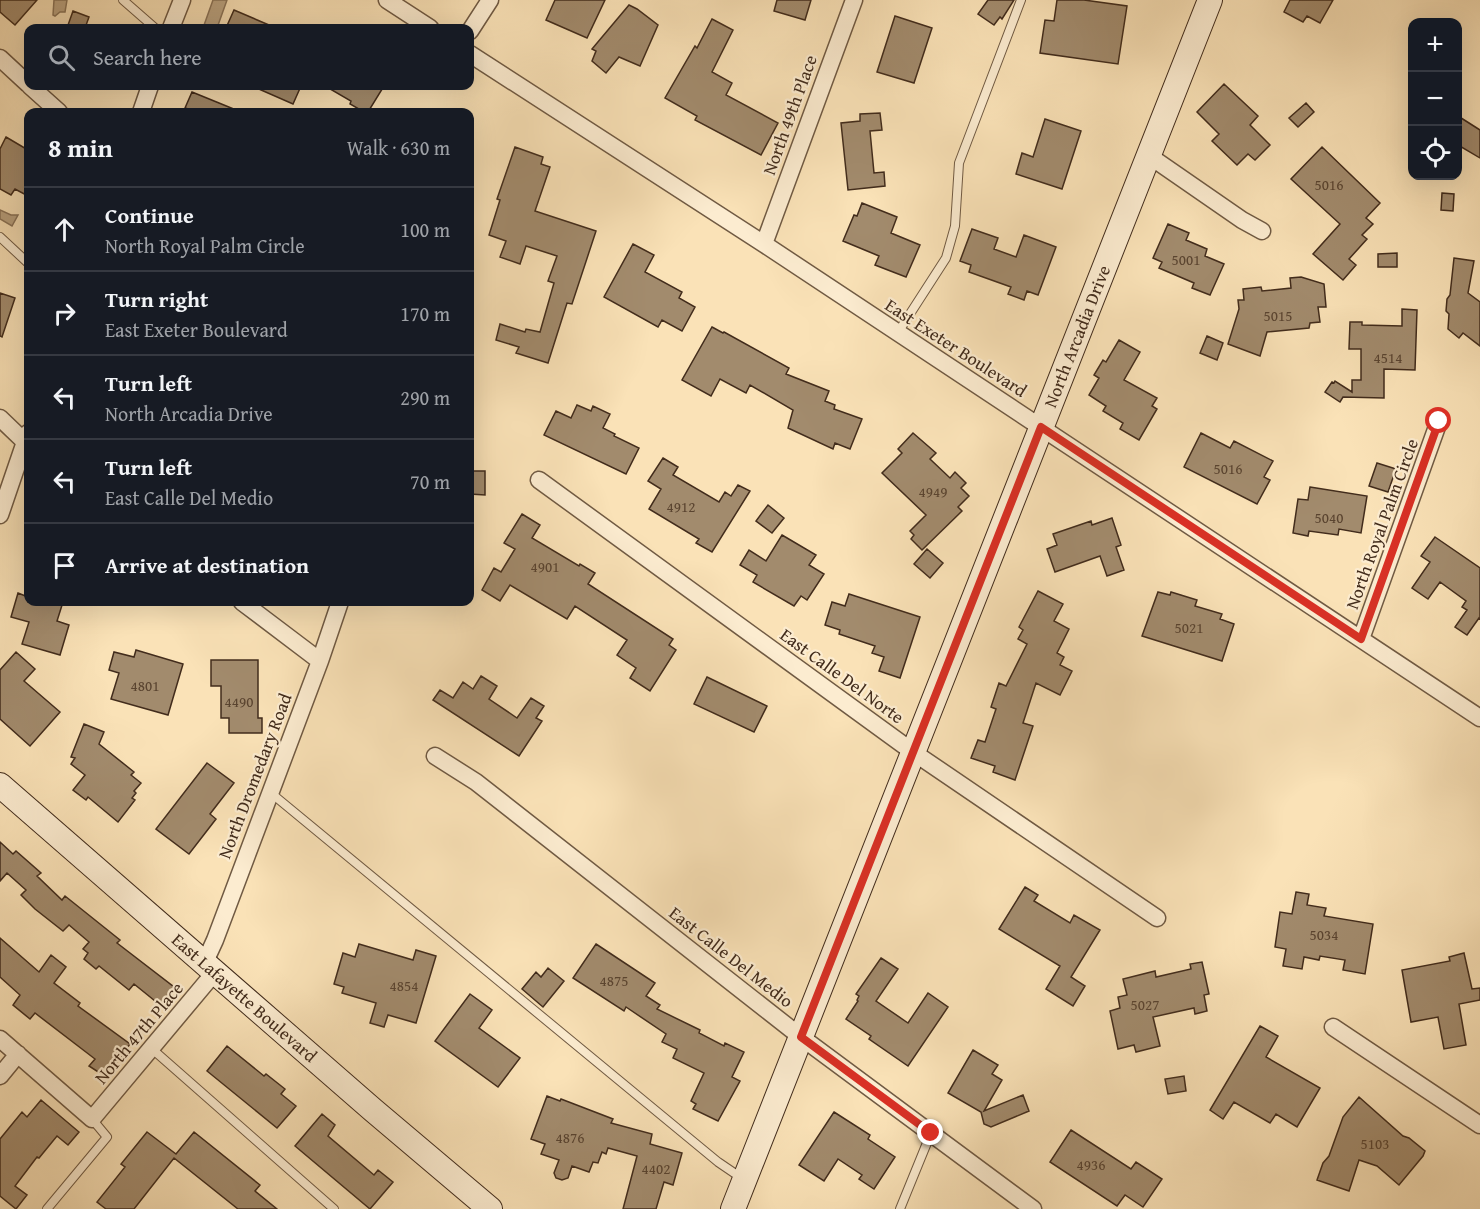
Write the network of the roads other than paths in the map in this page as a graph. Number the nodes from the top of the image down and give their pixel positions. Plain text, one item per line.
1 (123, 0) edge
2 (182, 0) edge
3 (387, 0) edge
4 (490, 0) edge
5 (854, 0) edge
6 (1021, 0) edge
7 (1210, 0) edge
8 (150, 24) edge
9 (173, 24) edge
10 (424, 24) edge
11 (474, 25) edge
12 (474, 57) edge
13 (0, 58) edge
14 (24, 80) edge
15 (35, 90) edge
16 (149, 90) edge
17 (55, 108) edge
18 (142, 108) edge
19 (1148, 155) junction
20 (1262, 231) dead end
21 (0, 237) edge
22 (764, 244) junction
23 (24, 259) edge
24 (897, 334) junction
25 (0, 418) edge
26 (1439, 421) dead end
27 (1041, 427) junction
28 (24, 435) edge
29 (24, 446) edge
30 (539, 480) dead end
31 (0, 515) edge
32 (247, 606) edge
33 (339, 606) edge
34 (1361, 639) junction
35 (320, 661) junction
36 (1480, 718) edge
37 (913, 752) junction
38 (435, 756) dead end
39 (0, 785) edge
40 (269, 793) junction
41 (1157, 918) dead end
42 (210, 968) junction
43 (1333, 1027) dead end
44 (801, 1037) junction
45 (0, 1038) edge
46 (151, 1048) junction
47 (18, 1054) junction
48 (0, 1076) edge
49 (92, 1119) junction
50 (1480, 1125) edge
51 (931, 1133) junction
52 (745, 1179) junction
53 (47, 1209) edge
54 (334, 1209) edge
55 (490, 1209) edge
56 (733, 1209) edge
57 (900, 1209) edge
58 (1033, 1209) edge

1 - 8 lane
2 - 9 street
3 - 10 street
4 - 11 street
5 - 22 street, North 49th Place
6 - 24 lane
7 - 19 street, North Arcadia Drive
12 - 22 street, East Exeter Boulevard
13 - 14 street
15 - 17 street
16 - 18 street
19 - 20 street
19 - 27 street, North Arcadia Drive
21 - 23 lane
22 - 24 street, East Exeter Boulevard
24 - 27 street, East Exeter Boulevard
25 - 28 street
26 - 34 street, North Royal Palm Circle
27 - 34 street, East Exeter Boulevard
27 - 37 street, North Arcadia Drive
29 - 31 street
30 - 37 street, East Calle Del Norte
32 - 35 street
33 - 35 street, North Dromedary Road
34 - 36 street, East Exeter Boulevard
35 - 40 street, North Dromedary Road
37 - 41 street, East Calle Del Norte
37 - 44 street, North Arcadia Drive
38 - 44 street, East Calle Del Medio
39 - 42 street, East Lafayette Boulevard
40 - 42 street, North Dromedary Road
40 - 52 lane
42 - 46 street, North 47th Place
42 - 55 street, East Lafayette Boulevard
43 - 50 street
44 - 51 street, East Calle Del Medio
44 - 52 street, North Arcadia Drive
45 - 47 street
46 - 49 street, North 47th Place
46 - 54 lane
47 - 48 street
47 - 49 street
49 - 53 lane
51 - 57 lane
51 - 58 street, East Calle Del Medio
52 - 56 street, North Arcadia Drive

